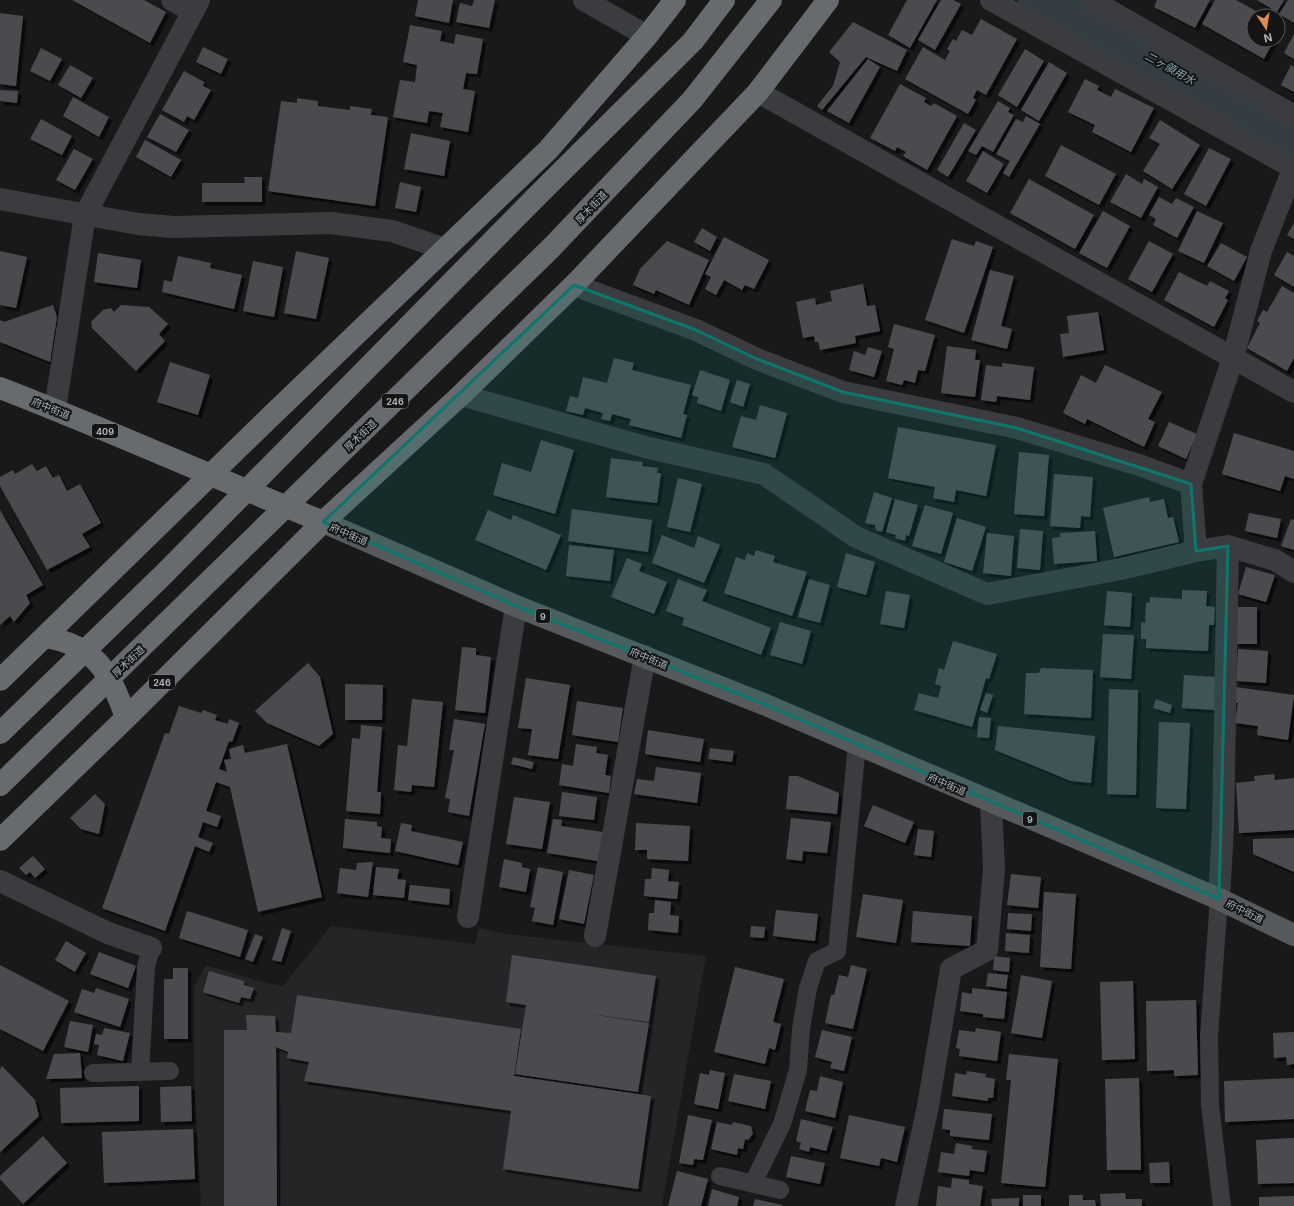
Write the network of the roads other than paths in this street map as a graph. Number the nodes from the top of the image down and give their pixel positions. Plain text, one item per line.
1 (172, 0) edge
2 (584, 0) edge
3 (675, 0) edge
4 (724, 0) edge
5 (771, 0) edge
6 (828, 0) edge
7 (991, 0) edge
8 (1091, 0) edge
9 (196, 6) edge
10 (647, 36) junction
11 (758, 92) junction
12 (1294, 116) edge
13 (1294, 168) edge
14 (0, 199) edge
15 (85, 215) junction
16 (445, 250) junction
17 (574, 285) junction
18 (1233, 358) junction
19 (0, 388) edge
20 (1294, 392) edge
21 (461, 395) junction
22 (55, 409) junction
23 (209, 476) junction
24 (1191, 484) junction
25 (323, 522) junction
26 (1228, 546) junction
27 (1196, 551) junction
28 (1294, 572) edge
29 (516, 606) junction
30 (45, 637) junction
31 (645, 656) junction
32 (0, 680) edge
33 (126, 718) junction
34 (0, 733) edge
35 (857, 745) junction
36 (0, 785) edge
37 (991, 803) junction
38 (0, 840) edge
39 (0, 881) edge
40 (1219, 899) junction
41 (468, 917) dead end
42 (1294, 935) edge
43 (595, 936) dead end
44 (151, 948) joint
45 (170, 1071) dead end
46 (140, 1072) junction
47 (93, 1073) dead end
48 (720, 1176) dead end
49 (753, 1183) junction
50 (780, 1190) dead end
51 (906, 1206) edge
52 (1222, 1206) edge

1 - 9 street
2 - 10 street
3 - 10 highway
4 - 34 highway, bridge
5 - 36 highway, 厚木街道 / 246, bridge
6 - 11 highway, 246
7 - 13 street
8 - 12 street
9 - 15 street
10 - 16 highway
11 - 17 highway, 246
11 - 18 street
13 - 18 street
14 - 15 street
15 - 16 street
15 - 22 street
16 - 23 highway
17 - 21 highway, 246
17 - 24 street
18 - 20 street
18 - 24 street
19 - 22 highway, 府中街道 / 409
21 - 25 highway, 246
21 - 27 street
22 - 23 highway, 府中街道 / 409
23 - 25 highway, 府中街道 / 409
23 - 30 highway
24 - 27 street
25 - 29 main road, 府中街道 / 9
25 - 33 highway, 246
26 - 27 street
26 - 28 street
26 - 40 street
29 - 31 main road, 府中街道 / 9
29 - 41 street
30 - 32 highway
30 - 33 highway
31 - 35 main road, 府中街道 / 9
31 - 43 street
33 - 38 highway, 246
35 - 37 main road, 府中街道 / 9
35 - 49 lane
37 - 40 main road, 府中街道 / 9
37 - 51 street
39 - 44 street
40 - 42 main road, 府中街道 / 9
40 - 52 lane
44 - 46 lane
45 - 46 lane
46 - 47 lane
48 - 49 lane
49 - 50 lane

